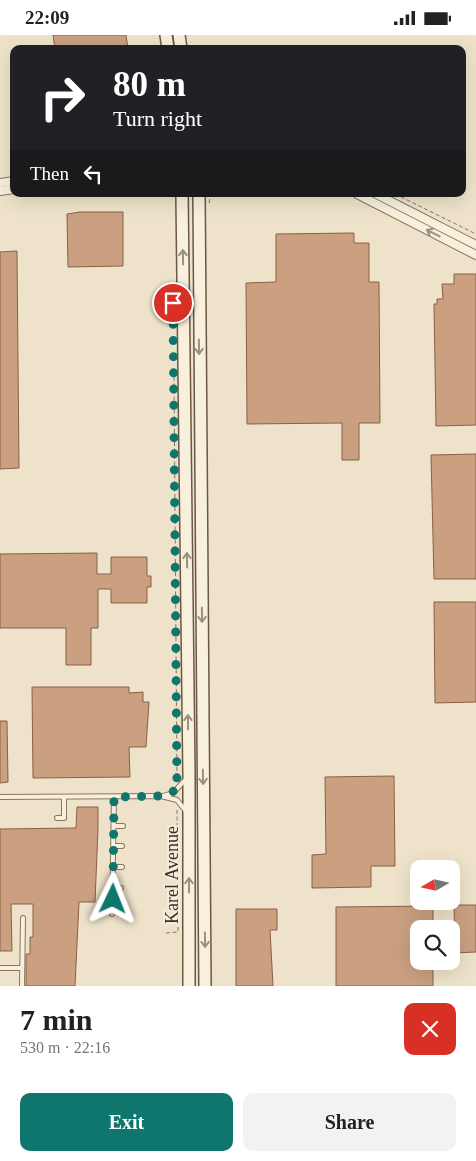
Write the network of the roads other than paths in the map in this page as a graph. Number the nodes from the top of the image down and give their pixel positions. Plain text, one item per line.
1 (182, 197) edge
2 (199, 197) edge
3 (363, 197) edge
4 (382, 197) edge
5 (476, 245) edge
6 (476, 255) edge
7 (189, 775) junction
8 (160, 796) junction
9 (0, 797) edge
10 (64, 797) junction
11 (114, 797) junction
12 (190, 816) junction
13 (57, 818) dead end
14 (115, 826) junction
15 (123, 826) dead end
16 (122, 846) dead end
17 (114, 847) junction
18 (114, 867) junction
19 (122, 867) dead end
20 (113, 888) junction
21 (121, 888) dead end
22 (204, 899) junction
23 (121, 909) dead end
24 (23, 918) dead end
25 (189, 957) junction
26 (0, 968) edge
27 (22, 968) junction
28 (22, 986) edge
29 (189, 986) edge
30 (205, 986) edge

7 -> 1 main road, Karel Avenue
2 -> 22 main road, Karel Avenue
6 -> 3 street
4 - 5 street
7 - 8 lane
7 - 12 main road, Karel Avenue
8 - 11 lane
8 - 12 lane
9 - 10 lane
10 - 11 lane
10 - 13 lane
11 - 14 lane
25 -> 12 main road, Karel Avenue
14 - 15 lane
14 - 17 lane
16 - 17 lane
17 - 18 lane
18 - 19 lane
18 - 20 lane
20 - 21 lane
20 - 23 lane
22 - 25 main road
22 -> 30 main road, Karel Avenue
24 - 27 lane
25 - 29 main road, Karel Avenue
26 - 27 lane
27 - 28 lane

